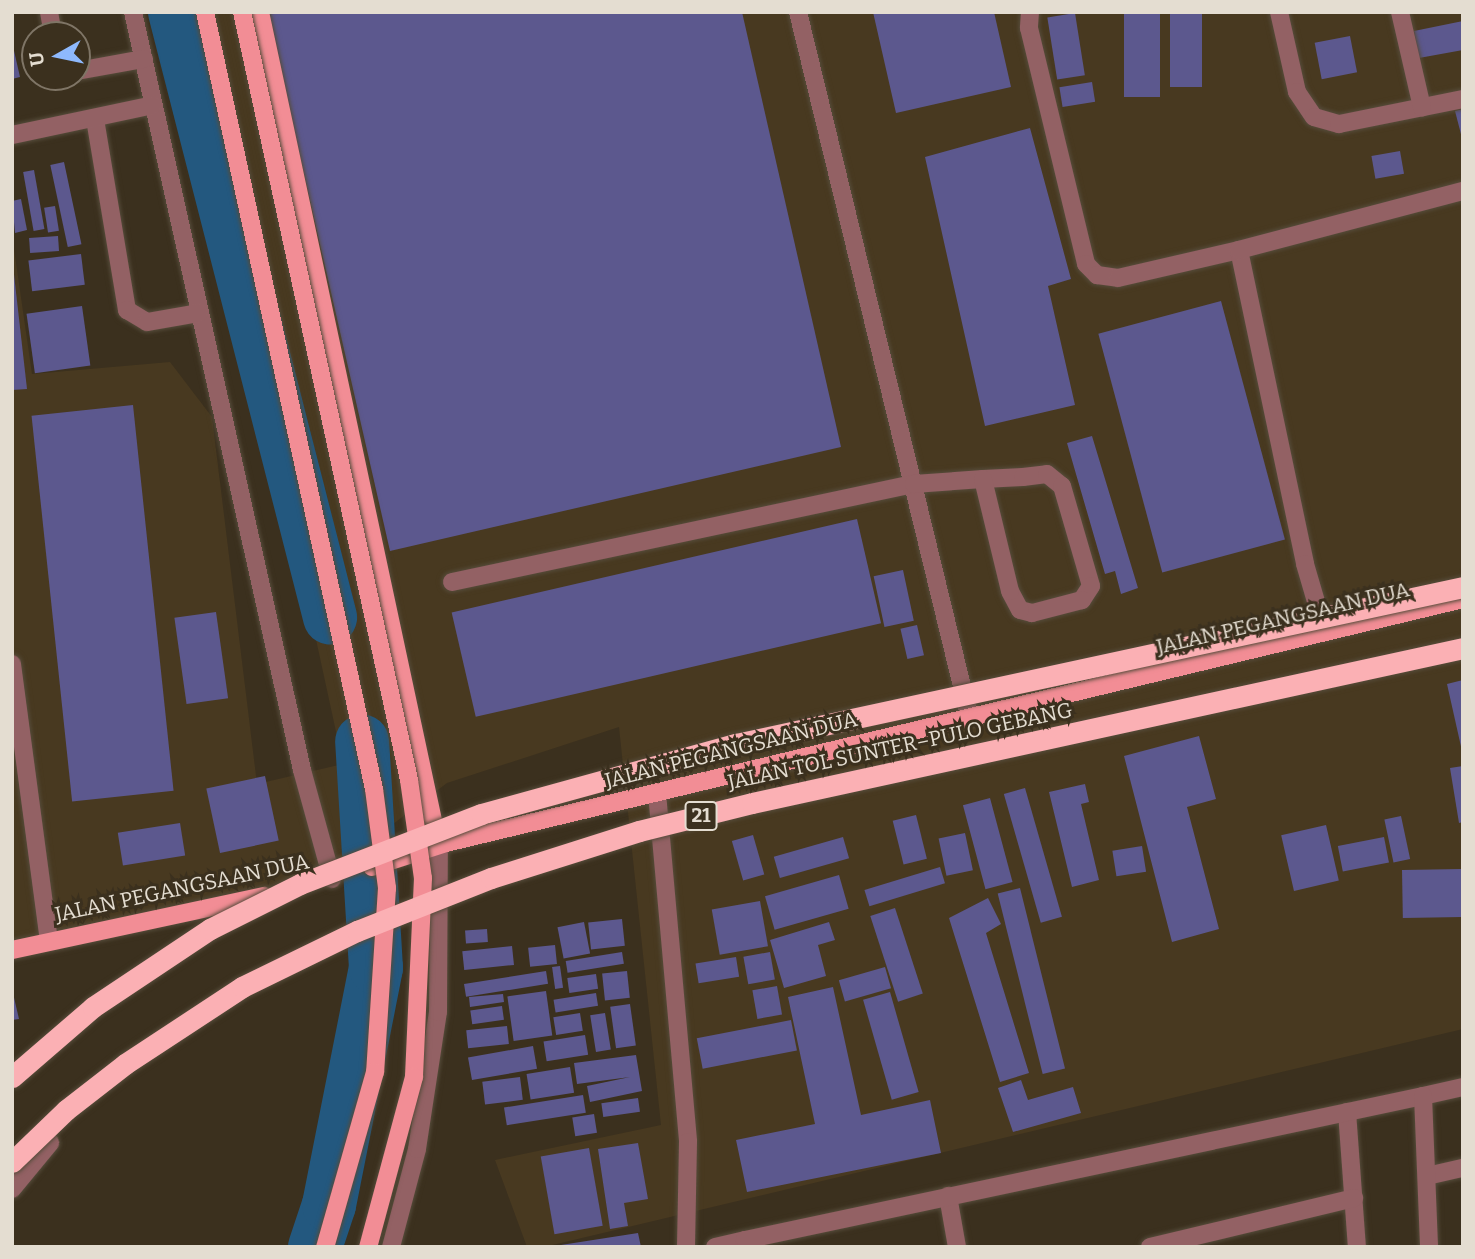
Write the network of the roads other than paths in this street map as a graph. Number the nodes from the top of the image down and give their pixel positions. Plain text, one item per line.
1 (133, 12) edge
2 (205, 12) edge
3 (242, 12) edge
4 (260, 12) edge
5 (798, 12) edge
6 (1030, 12) edge
7 (1279, 12) edge
8 (1400, 12) edge
9 (144, 59) junction
10 (91, 68) edge
11 (1463, 99) edge
12 (153, 105) junction
13 (1422, 107) junction
14 (95, 120) junction
15 (12, 135) edge
16 (1463, 191) edge
17 (1239, 250) junction
18 (199, 313) junction
19 (983, 478) junction
20 (914, 484) junction
21 (452, 582) dead end
22 (1463, 587) edge
23 (1463, 599) edge
24 (1324, 631) junction
25 (1463, 648) edge
26 (12, 664) edge
27 (969, 715) junction
28 (657, 793) junction
29 (439, 845) junction
30 (338, 877) junction
31 (48, 941) junction
32 (12, 950) edge
33 (12, 1076) edge
34 (1463, 1087) edge
35 (1423, 1097) junction
36 (1348, 1112) junction
37 (50, 1143) dead end
38 (12, 1162) edge
39 (1463, 1168) edge
40 (1427, 1176) junction
41 (12, 1189) edge
42 (948, 1196) junction
43 (1354, 1198) junction
44 (744, 1243) edge
45 (326, 1247) edge
46 (368, 1247) edge
47 (391, 1247) edge
48 (686, 1247) edge
49 (715, 1247) edge
50 (957, 1247) edge
51 (1150, 1247) edge
52 (1357, 1247) edge
53 (1429, 1247) edge

1 - 9 street
2 - 45 main road, bridge
3 - 46 main road, bridge
4 - 29 main road
5 - 20 street
6 - 17 street
7 - 13 street
8 - 13 street
9 - 10 street
9 - 12 street
11 - 13 street
12 - 14 street
12 - 18 street
14 - 15 street
14 - 18 street
16 - 17 street
17 - 24 street
18 - 30 street
19 - 19 street
19 - 20 street
20 - 21 street
20 - 27 street
22 - 33 highway, JALAN TOL SUNTER–PULO GEBANG, bridge
23 - 24 main road, JALAN PEGANGSAAN DUA
24 - 27 main road, JALAN PEGANGSAAN DUA
25 - 38 highway, JALAN TOL SUNTER–PULO GEBANG / 21, bridge
26 - 31 street
27 - 28 main road, JALAN PEGANGSAAN DUA
28 - 29 main road, JALAN PEGANGSAAN DUA
28 - 48 street
29 - 30 main road, JALAN PEGANGSAAN DUA
29 - 47 street
30 - 31 main road, JALAN PEGANGSAAN DUA
31 - 32 main road, JALAN PEGANGSAAN DUA
34 - 35 street
35 - 36 street
35 - 40 street
36 - 42 street
36 - 43 street
37 - 41 street
39 - 40 street
40 - 53 street
42 - 44 street
42 - 50 street
43 - 51 street
43 - 52 street
44 - 49 street

